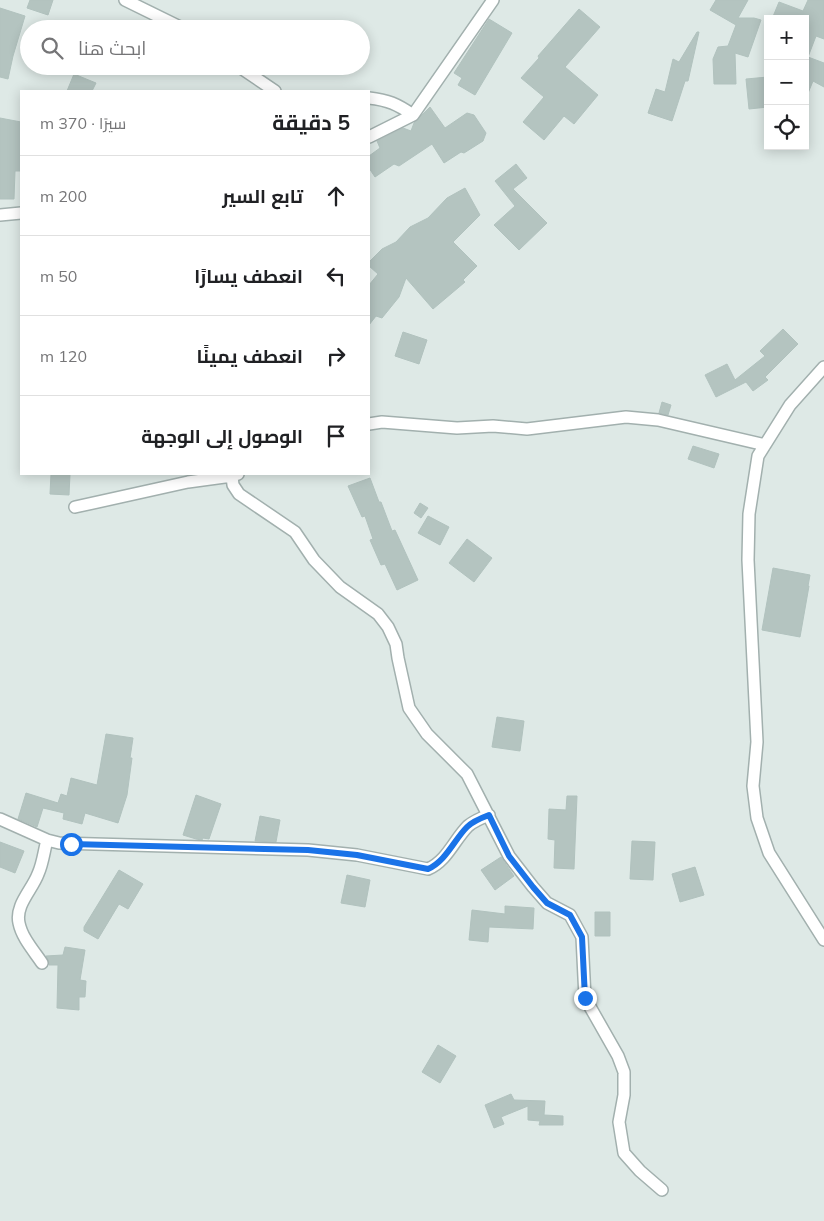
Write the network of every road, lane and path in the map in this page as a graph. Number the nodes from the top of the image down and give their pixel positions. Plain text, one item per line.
1 (125, 0) edge
2 (493, 0) edge
3 (166, 20) edge
4 (251, 75) edge
5 (274, 90) edge
6 (370, 98) edge
7 (412, 115) junction
8 (370, 136) edge
9 (20, 213) edge
10 (0, 215) edge
11 (824, 367) edge
12 (370, 424) edge
13 (765, 445) junction
14 (235, 475) edge
15 (75, 507) dead end
16 (489, 815) junction
17 (0, 819) edge
18 (47, 840) junction
19 (824, 940) edge
20 (42, 964) dead end
21 (662, 1190) dead end

1 - 3 street
2 - 7 street
4 - 5 street
6 - 7 street
7 - 8 street
9 - 10 street
11 - 13 street
12 - 13 street
13 - 19 street
14 - 15 street
14 - 16 street
16 - 18 street
16 - 21 street
17 - 18 street
18 - 20 street

